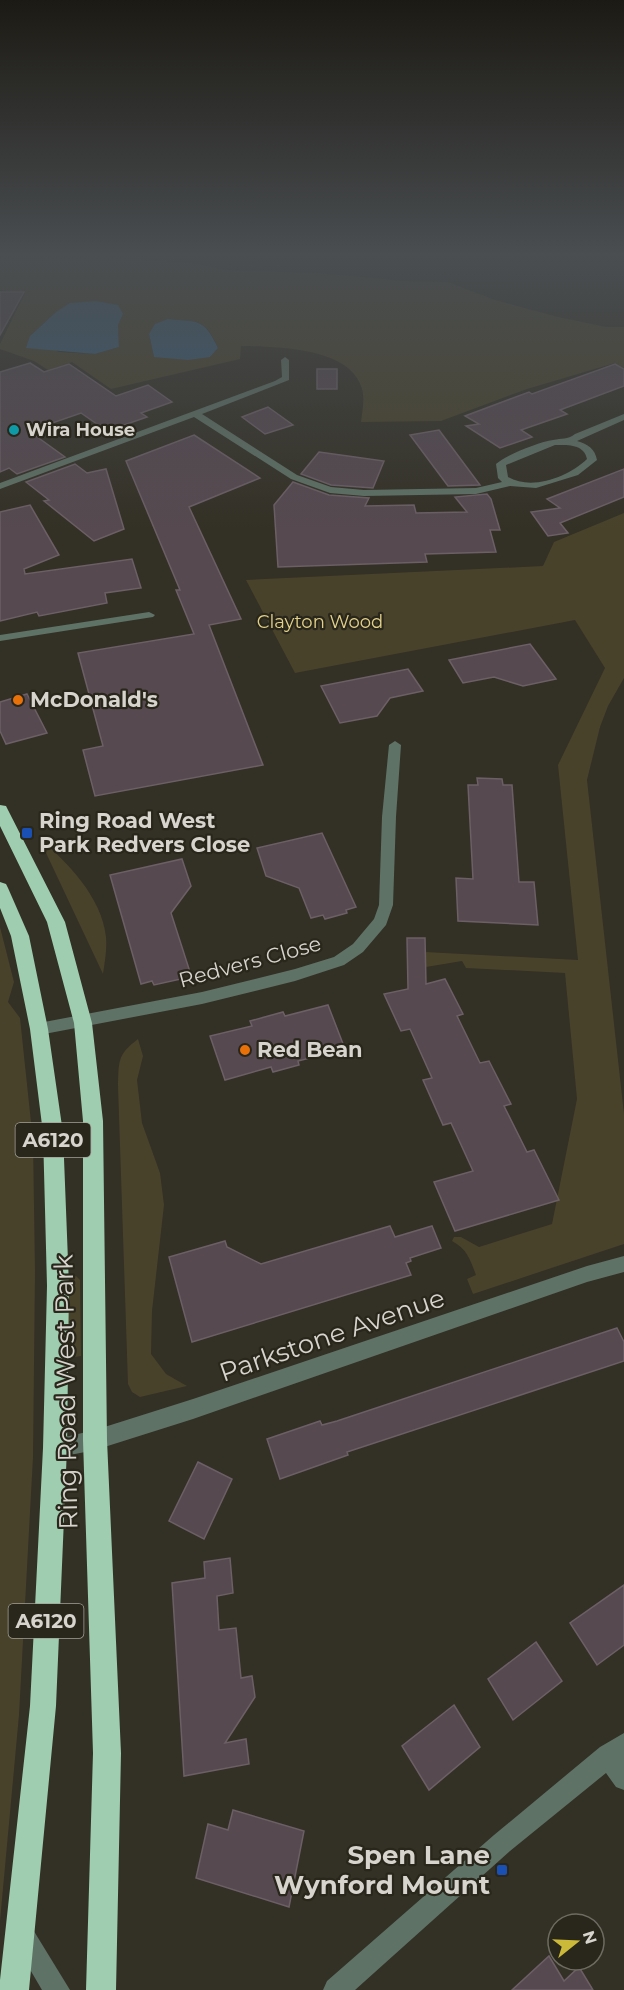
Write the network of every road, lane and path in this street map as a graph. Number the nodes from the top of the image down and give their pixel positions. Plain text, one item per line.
1 (285, 360) dead end
2 (195, 414) junction
3 (624, 417) edge
4 (609, 423) junction
5 (624, 430) edge
6 (570, 442) junction
7 (509, 483) junction
8 (0, 486) edge
9 (149, 614) dead end
10 (0, 638) edge
11 (395, 745) dead end
12 (0, 810) edge
13 (0, 888) edge
14 (83, 1023) junction
15 (39, 1029) junction
16 (624, 1264) edge
17 (95, 1440) junction
18 (55, 1448) junction
19 (616, 1749) edge
20 (624, 1779) edge
21 (20, 1934) junction
22 (14, 1990) edge
23 (57, 1990) edge
24 (101, 1990) edge
25 (336, 1990) edge

1 - 2 street
2 - 7 street
2 - 8 street
3 - 4 street
4 - 5 street
4 - 6 street
6 - 7 street
6 - 7 street
9 - 10 street
11 - 14 street, Redvers Close
12 - 14 highway, Ring Road West Park / A6120
13 - 15 highway, Ring Road West Park / A6120
14 - 15 street, Redvers Close
14 - 17 highway, Ring Road West Park / A6120
15 - 18 highway, Ring Road West Park / A6120
16 - 17 street, Parkstone Avenue
17 - 18 street, Parkstone Avenue
17 - 24 highway, Ring Road West Park / A6120
18 - 21 highway, Ring Road West Park / A6120
19 - 20 street
19 - 25 street
21 - 22 highway, Ring Road West Park / A6120
21 - 23 street

